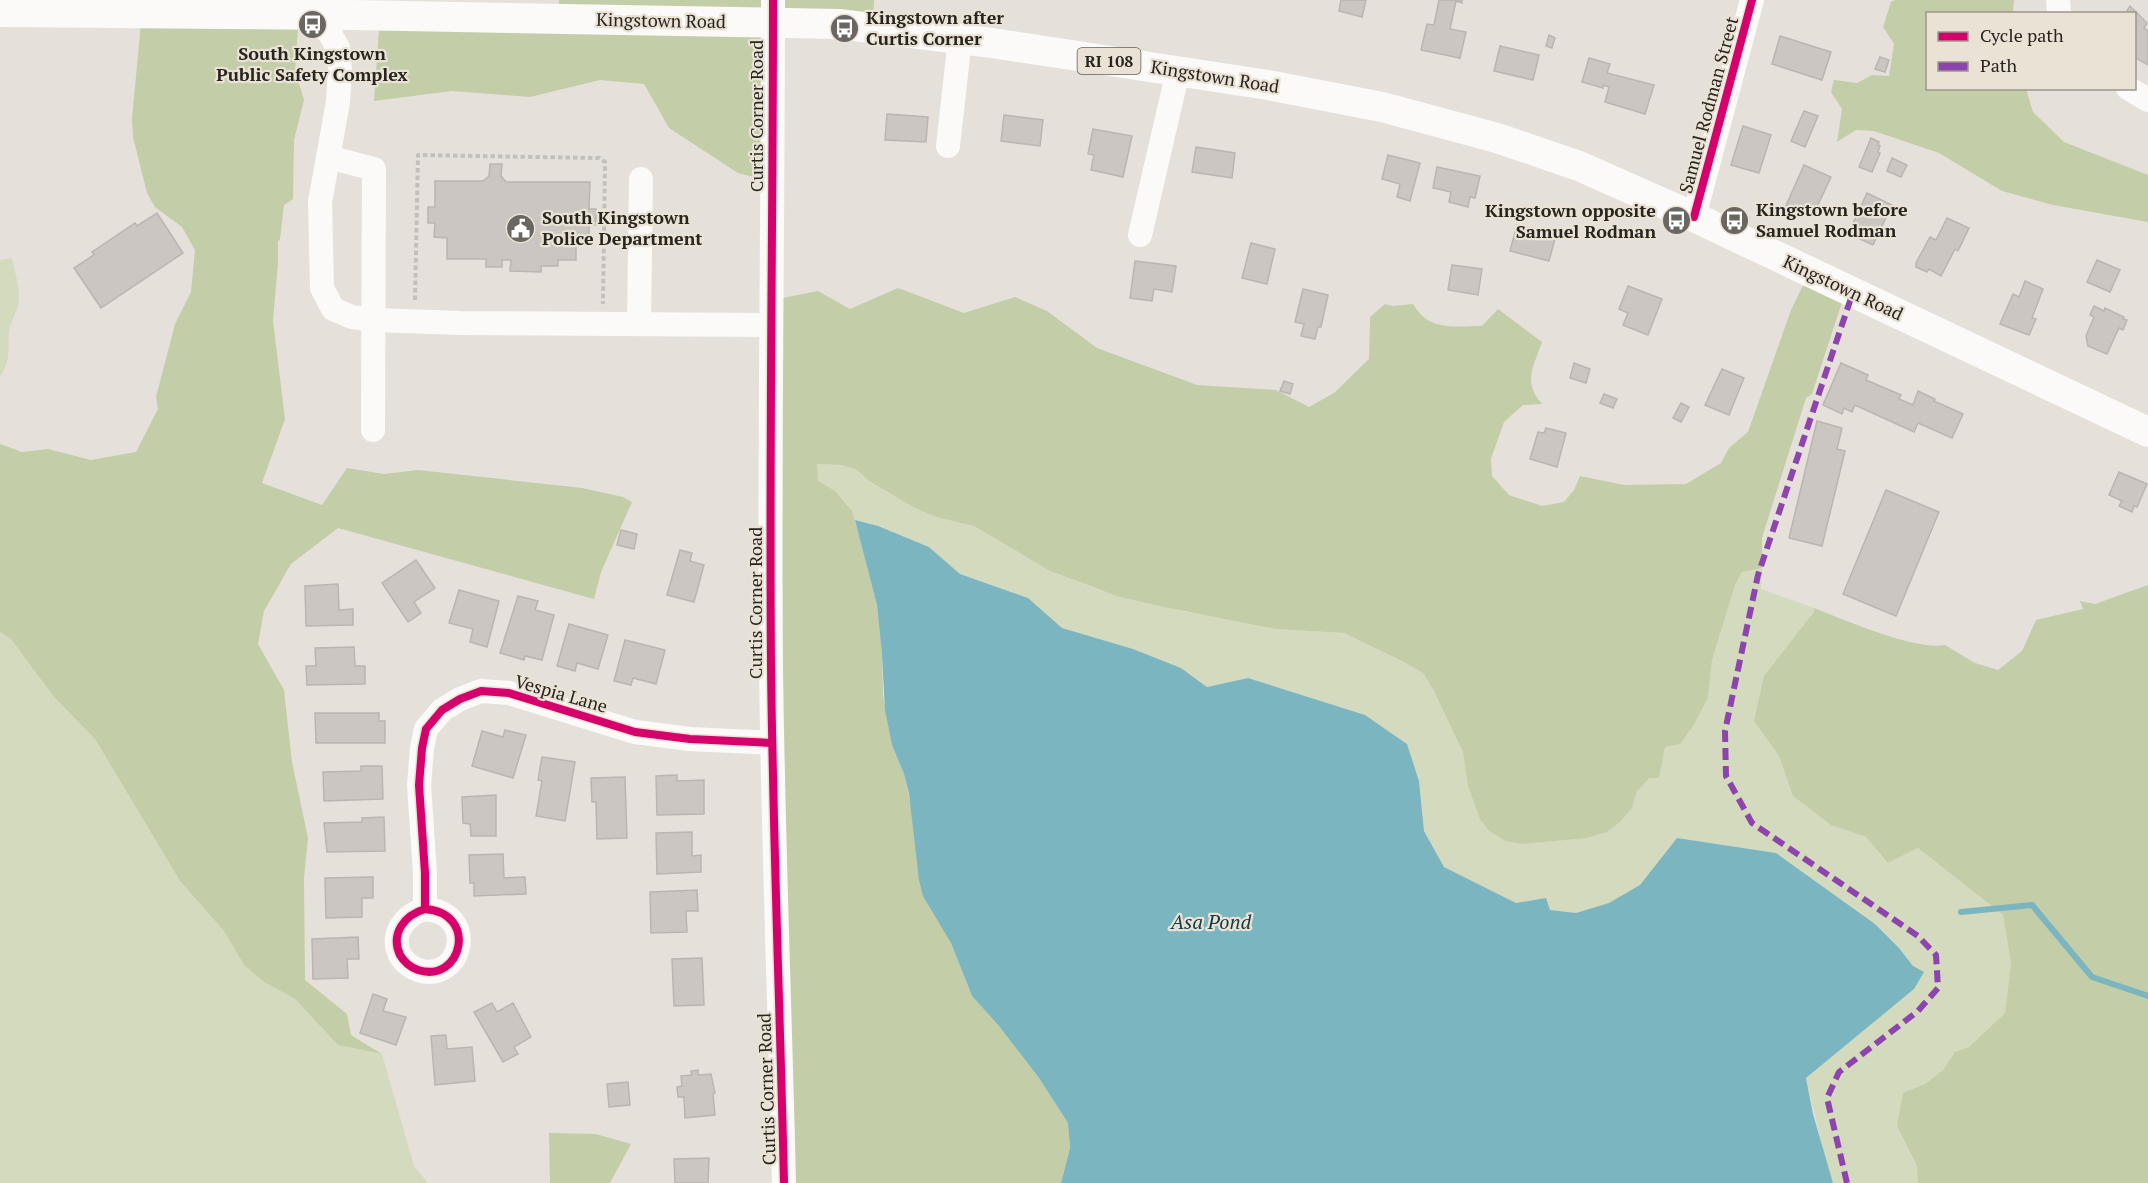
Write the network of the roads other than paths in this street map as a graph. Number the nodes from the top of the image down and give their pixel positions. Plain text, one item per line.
1 (1752, 0) edge
2 (773, 11) edge
3 (0, 12) edge
4 (306, 15) junction
5 (960, 39) junction
6 (1178, 71) junction
7 (2131, 90) edge
8 (2148, 100) edge
9 (948, 146) dead end
10 (328, 158) junction
11 (641, 179) dead end
12 (1694, 218) junction
13 (1140, 235) dead end
14 (375, 320) junction
15 (639, 324) junction
16 (770, 325) junction
17 (373, 430) dead end
18 (2148, 432) edge
19 (772, 743) junction
20 (425, 909) dead end
21 (784, 1183) edge

1 - 12 street, Samuel Rodman Street
2 - 4 main road, Kingstown Road / RI 108
2 - 5 main road, Kingstown Road / RI 108
2 - 16 street, Curtis Corner Road
3 - 4 main road, Kingstown Road / RI 108
4 - 10 street
5 - 6 main road, Kingstown Road / RI 108
5 - 9 street
6 - 12 main road, Kingstown Road / RI 108
6 - 13 street
7 - 8 street
10 - 14 street
10 - 14 street
11 - 15 street
12 - 18 main road, Kingstown Road / RI 108
14 - 15 street
14 - 17 street
15 - 16 street
16 - 19 street, Curtis Corner Road
19 - 20 street, Vespia Lane
19 - 21 street, Curtis Corner Road

